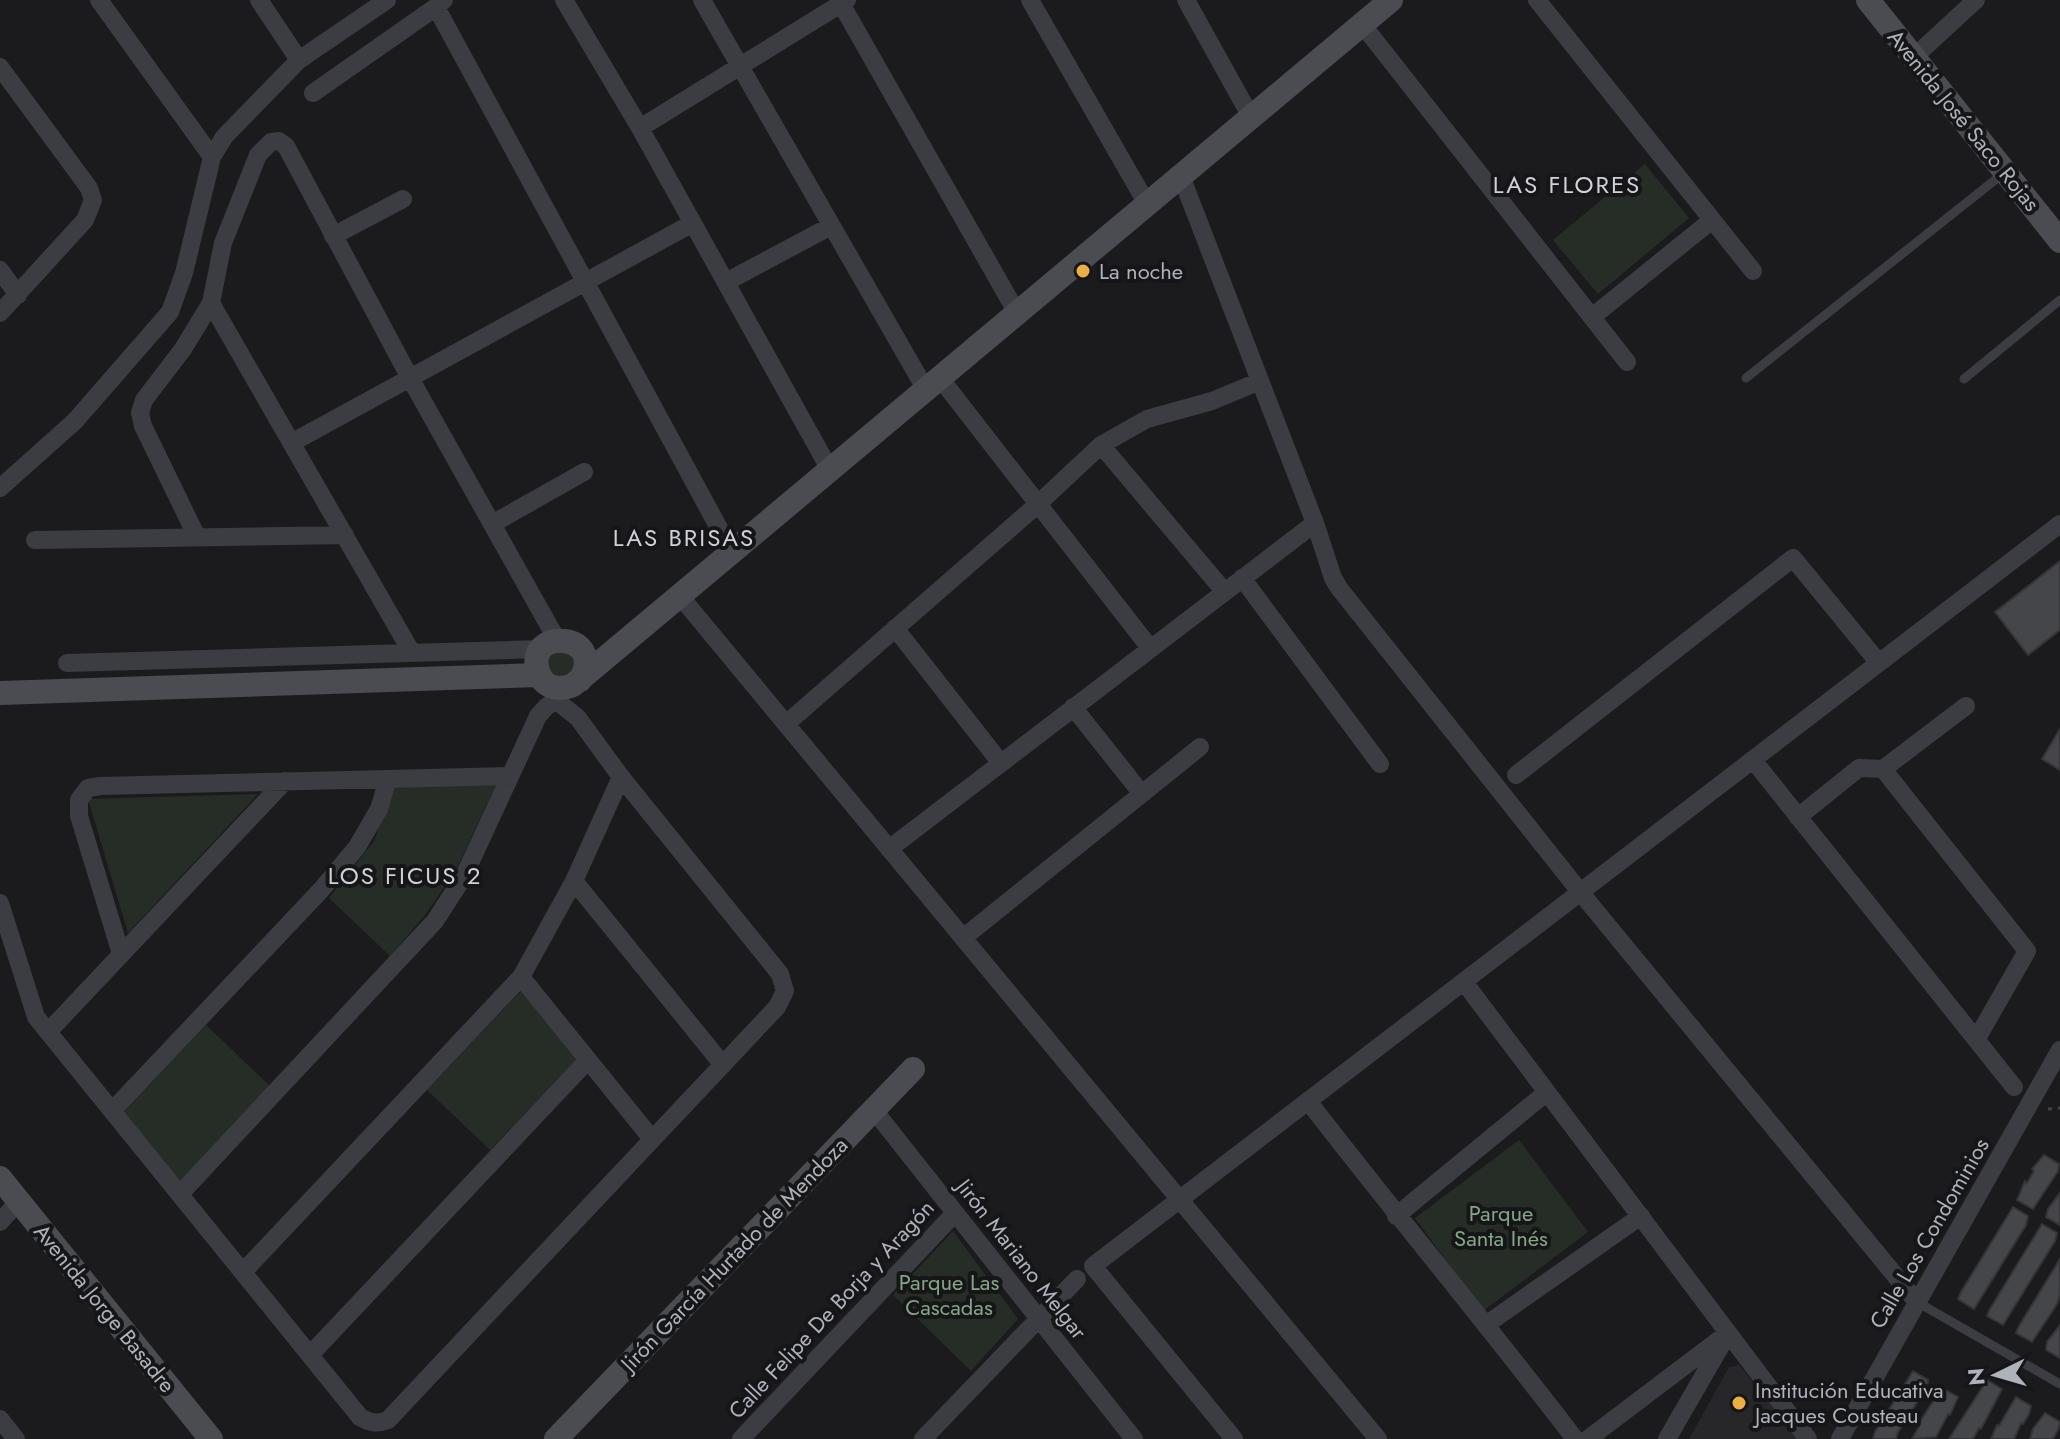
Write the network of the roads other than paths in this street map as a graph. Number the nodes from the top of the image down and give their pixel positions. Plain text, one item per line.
1 (99, 0) edge
2 (259, 0) edge
3 (387, 0) edge
4 (564, 0) edge
5 (702, 0) edge
6 (1030, 0) edge
7 (1186, 0) edge
8 (1391, 0) edge
9 (1537, 0) edge
10 (1868, 0) edge
11 (1976, 0) edge
12 (843, 1) edge
13 (440, 4) edge
14 (1362, 24) junction
15 (1913, 58) junction
16 (299, 60) junction
17 (739, 66) junction
18 (0, 67) edge
19 (313, 93) dead end
20 (1251, 117) junction
21 (640, 128) junction
22 (212, 157) junction
23 (2005, 172) junction
24 (1181, 176) junction
25 (403, 199) dead end
26 (1147, 204) junction
27 (1712, 220) junction
28 (693, 223) junction
29 (831, 226) junction
30 (333, 236) junction
31 (2060, 241) edge
32 (0, 270) edge
33 (1753, 271) dead end
34 (726, 282) junction
35 (584, 283) junction
36 (18, 295) junction
37 (2060, 300) edge
38 (211, 303) junction
39 (0, 313) edge
40 (1017, 313) junction
41 (1592, 317) junction
42 (1627, 362) dead end
43 (410, 378) junction
44 (1746, 378) dead end
45 (1964, 379) dead end
46 (1260, 381) junction
47 (933, 384) junction
48 (293, 442) junction
49 (1101, 445) junction
50 (830, 470) junction
51 (584, 472) dead end
52 (0, 488) edge
53 (1038, 504) junction
54 (1315, 523) junction
55 (492, 524) junction
56 (2060, 524) edge
57 (345, 535) junction
58 (197, 537) junction
59 (35, 540) dead end
60 (732, 552) junction
61 (1242, 578) junction
62 (1224, 591) junction
63 (680, 596) junction
64 (895, 628) junction
65 (559, 646) junction
66 (620, 646) junction
67 (1150, 648) junction
68 (412, 653) junction
69 (67, 663) dead end
70 (1879, 663) junction
71 (558, 686) junction
72 (0, 693) edge
73 (1966, 706) dead end
74 (1073, 707) junction
75 (786, 724) junction
76 (1200, 747) dead end
77 (1753, 760) junction
78 (1000, 762) junction
79 (1380, 764) dead end
80 (1883, 769) junction
81 (1516, 775) dead end
82 (510, 776) junction
83 (621, 777) junction
84 (388, 779) junction
85 (285, 781) junction
86 (1142, 794) junction
87 (1798, 817) junction
88 (889, 849) junction
89 (574, 881) junction
90 (1581, 893) junction
91 (0, 903) edge
92 (963, 938) junction
93 (121, 954) junction
94 (521, 977) junction
95 (1464, 982) junction
96 (48, 1032) junction
97 (1976, 1040) junction
98 (2060, 1050) edge
99 (588, 1060) junction
100 (723, 1065) junction
101 (913, 1069) dead end
102 (2014, 1087) dead end
103 (1547, 1092) junction
104 (1308, 1101) junction
105 (873, 1109) junction
106 (112, 1111) junction
107 (652, 1139) junction
108 (0, 1178) edge
109 (180, 1194) junction
110 (1179, 1200) junction
111 (19, 1201) junction
112 (955, 1213) junction
113 (1396, 1216) junction
114 (1641, 1216) junction
115 (0, 1222) edge
116 (243, 1272) junction
117 (1077, 1279) dead end
118 (1917, 1302) junction
119 (1039, 1318) junction
120 (1487, 1324) junction
121 (1728, 1333) junction
122 (310, 1355) junction
123 (2060, 1384) edge
124 (1129, 1432) edge
125 (211, 1439) edge
126 (556, 1439) edge
127 (741, 1439) edge
128 (923, 1439) edge
129 (1110, 1439) edge
130 (1234, 1439) edge
131 (1378, 1439) edge
132 (1575, 1439) edge
133 (1588, 1439) edge
134 (1667, 1439) edge
135 (1808, 1439) edge
136 (1840, 1439) edge

1 - 22 street
2 - 16 street
3 - 16 street
4 - 21 street
5 - 17 street
6 - 26 street
7 - 20 street
8 - 14 street
9 - 27 street
10 - 15 street, Avenida José Saco Rojas
11 - 15 street
12 - 17 street
12 - 40 street
13 - 19 street
13 - 35 street
14 - 20 street
14 - 41 street
15 - 23 street, Avenida José Saco Rojas
16 - 22 street
17 - 21 street
17 - 29 street
18 - 36 street
20 - 24 street
21 - 28 street
22 - 52 street
23 - 31 street, Avenida José Saco Rojas
23 - 44 lane
24 - 26 street
24 - 46 street
25 - 30 street
26 - 40 street
27 - 33 street
27 - 41 street
28 - 34 street
28 - 35 street
29 - 34 street
29 - 47 street
30 - 38 street
30 - 43 street
32 - 36 street
34 - 50 street
35 - 43 street
35 - 60 street
36 - 39 street
37 - 45 lane
38 - 48 street
38 - 58 street
40 - 47 street
41 - 42 street
43 - 48 street
43 - 55 street
46 - 49 street
46 - 54 street
47 - 50 street
47 - 53 street
48 - 57 street
49 - 53 street
49 - 62 street
50 - 60 street
51 - 55 street
53 - 64 street
53 - 67 street
54 - 61 street
54 - 90 street
55 - 65 street
56 - 70 street
57 - 58 street
57 - 68 street
58 - 59 street
60 - 63 street
61 - 62 street
61 - 79 street
62 - 67 street
63 - 66 street
63 - 75 street
64 - 75 street
64 - 78 street
65 - 66 street
65 - 68 street
65 - 71 street
65 - 71 street
66 - 71 street
67 - 74 street
68 - 69 street
70 - 77 street
70 - 81 street
71 - 72 street
71 - 82 street
71 - 83 street
73 - 80 street
74 - 78 street
74 - 86 street
75 - 88 street
76 - 86 street
77 - 87 street
77 - 90 street
78 - 88 street
80 - 87 street
80 - 97 street
82 - 84 street
82 - 109 street
83 - 89 street
83 - 100 street
84 - 85 street
84 - 106 street
85 - 93 street
85 - 93 street
86 - 92 street
87 - 97 street
88 - 92 street
89 - 94 street
89 - 100 street
90 - 95 street
90 - 118 street
91 - 96 street
92 - 110 street
93 - 96 street
94 - 99 street
94 - 116 street
95 - 103 street
95 - 104 street
96 - 106 street
97 - 102 street
98 - 118 street, Calle Los Condominios
99 - 107 street
99 - 122 street
100 - 107 street
101 - 105 street, Jirón García Hurtado de Mendoza
103 - 113 street
103 - 114 street
104 - 110 street
104 - 113 street
105 - 112 street, Jirón Mariano Melgar
105 - 126 street, Jirón García Hurtado de Mendoza
106 - 109 street
107 - 122 street
108 - 111 street, Avenida Jorge Basadre
109 - 116 street
110 - 130 street
110 - 131 street
111 - 115 street
111 - 125 street, Avenida Jorge Basadre
112 - 119 street, Jirón Mariano Melgar
112 - 127 street, Calle Felipe De Borja y Aragón
113 - 120 street
114 - 120 street
114 - 121 street
116 - 122 street
117 - 119 street
118 - 123 lane
118 - 136 street, Calle Los Condominios
119 - 124 street, Jirón Mariano Melgar
119 - 128 street
120 - 132 street
121 - 133 street
121 - 134 street
121 - 135 street
124 - 129 street

